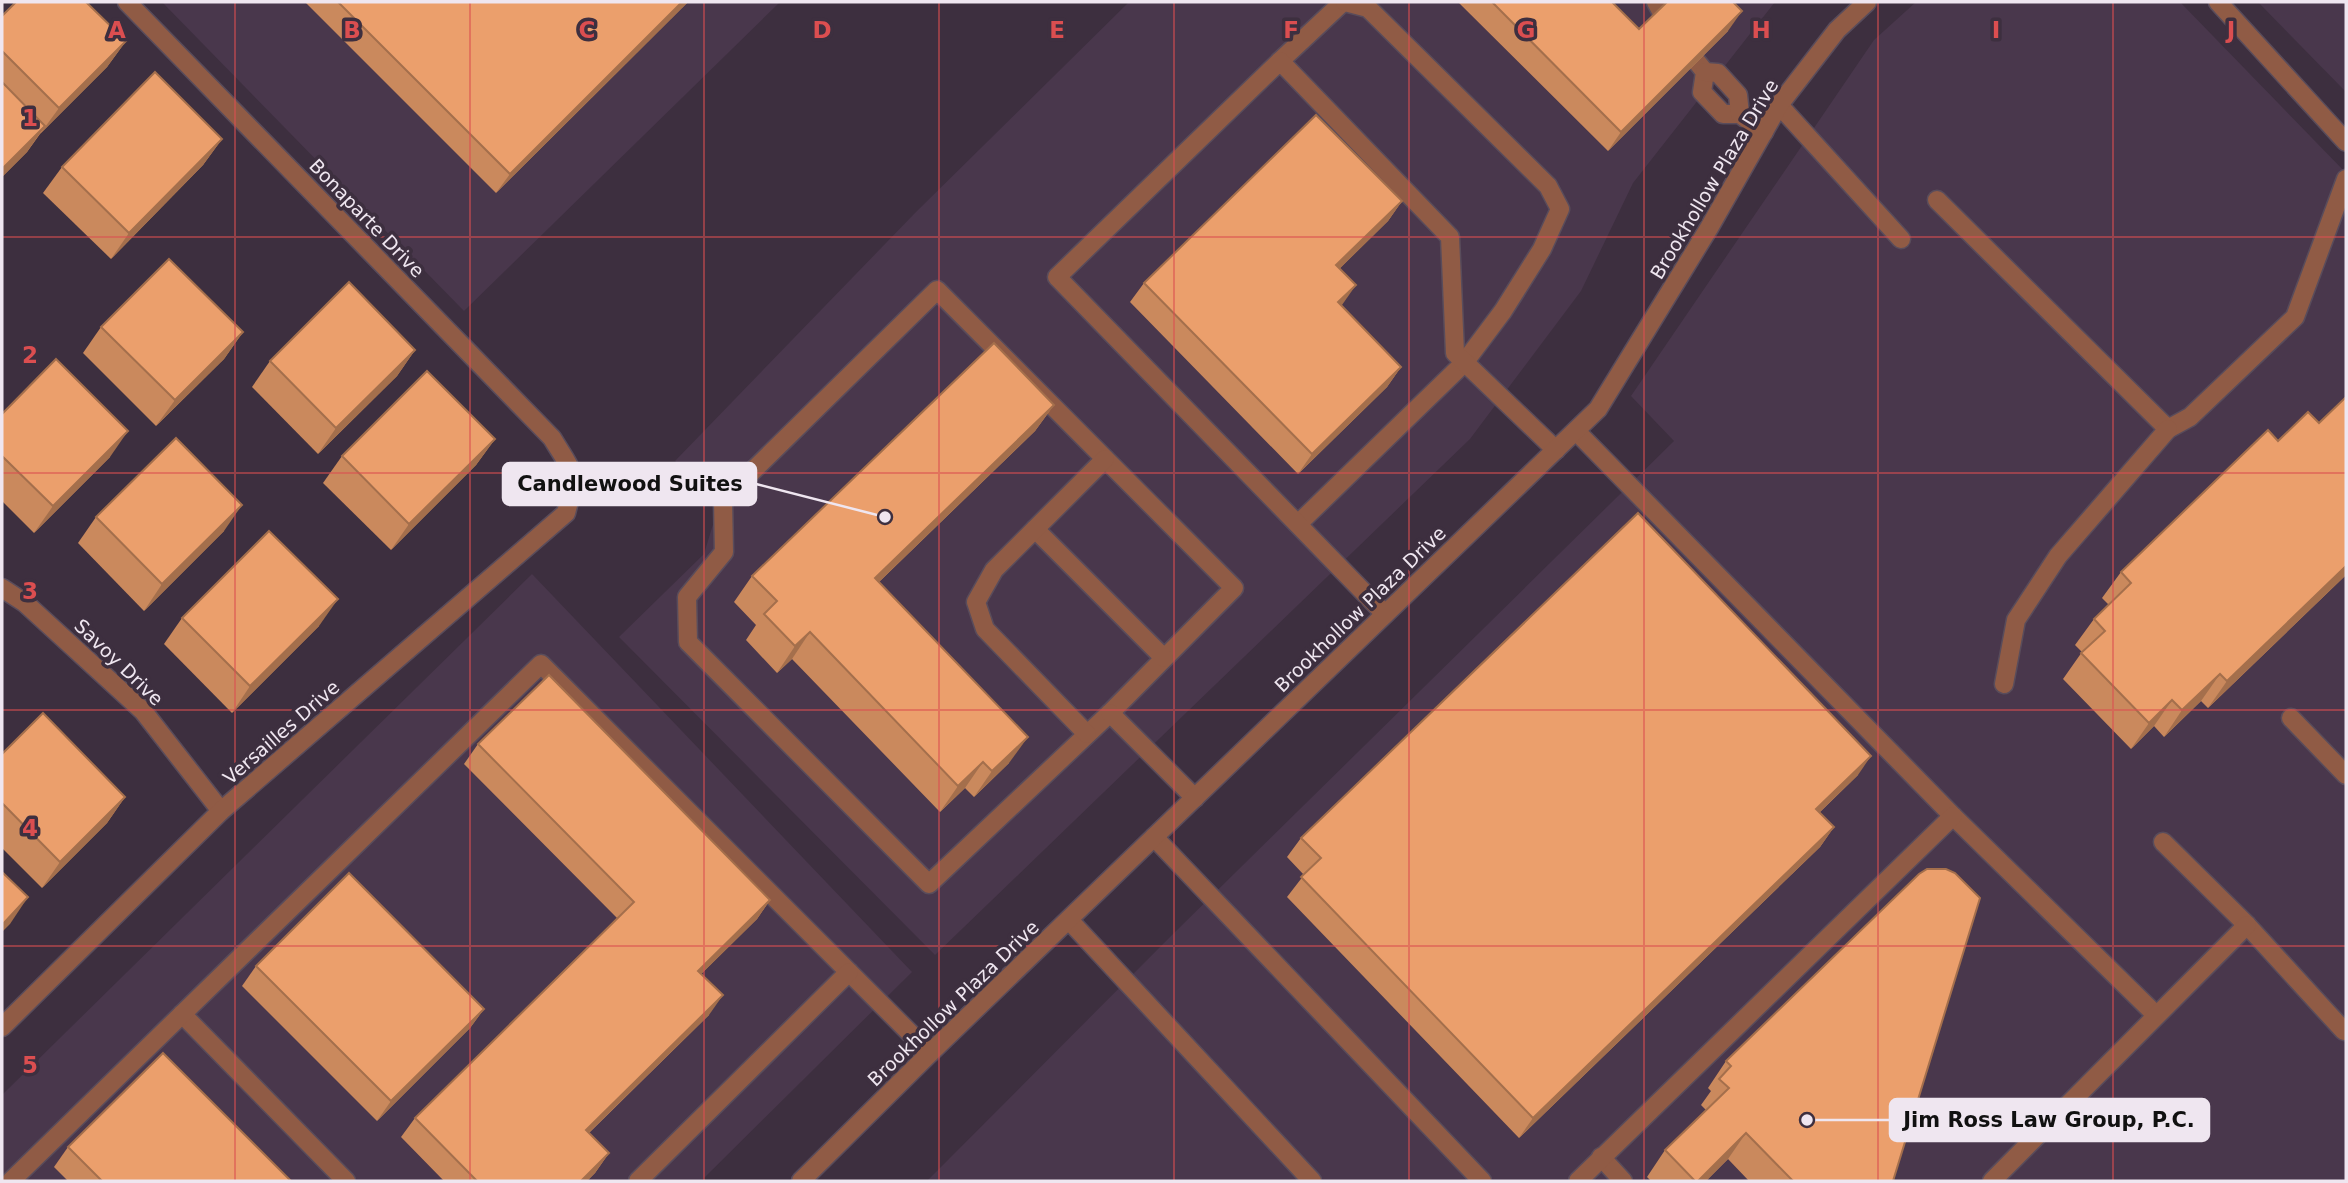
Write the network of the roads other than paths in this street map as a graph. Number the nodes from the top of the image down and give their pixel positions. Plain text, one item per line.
1 (127, 2) edge
2 (1344, 2) edge
3 (2221, 3) edge
4 (1855, 6) edge
5 (1280, 61) junction
6 (1779, 105) junction
7 (1740, 114) junction
8 (1764, 132) junction
9 (2346, 142) edge
10 (2346, 179) edge
11 (1937, 200) dead end
12 (1901, 239) dead end
13 (1464, 363) junction
14 (2168, 429) junction
15 (1576, 431) junction
16 (1556, 450) junction
17 (1105, 459) junction
18 (571, 468) joint
19 (1298, 524) junction
20 (1035, 529) junction
21 (2, 588) edge
22 (1385, 614) junction
23 (1164, 658) junction
24 (2004, 684) dead end
25 (1110, 713) junction
26 (2291, 718) dead end
27 (1087, 734) junction
28 (2346, 775) edge
29 (1195, 798) junction
30 (221, 811) junction
31 (1953, 816) junction
32 (1154, 837) junction
33 (2163, 842) dead end
34 (1069, 920) junction
35 (2246, 925) junction
36 (849, 972) junction
37 (182, 1014) junction
38 (2157, 1015) junction
39 (2, 1027) edge
40 (2346, 1029) edge
41 (930, 1052) junction
42 (1601, 1157) junction
43 (11, 1181) edge
44 (346, 1181) edge
45 (638, 1181) edge
46 (801, 1181) edge
47 (1312, 1181) edge
48 (1482, 1181) edge
49 (1578, 1181) edge
50 (1623, 1181) edge
51 (1992, 1181) edge

1 - 18 street, Bonaparte Drive
2 - 5 street
2 - 13 street
3 - 9 street
4 - 6 street, Brookhollow Plaza Drive
5 - 13 street
5 - 19 street
6 - 8 street, Brookhollow Plaza Drive
6 - 12 street
7 - 7 street
7 - 8 street
8 - 15 street, Brookhollow Plaza Drive
10 - 14 street
11 - 14 street
13 - 16 street
13 - 19 street
14 - 24 street
15 - 16 street, Brookhollow Plaza Drive
15 - 31 street
16 - 22 street, Brookhollow Plaza Drive
17 - 20 street
17 - 23 street
17 - 27 street
18 - 30 street, Versailles Drive
19 - 22 street
20 - 23 street
20 - 27 street
21 - 30 street, Savoy Drive
22 - 29 street, Brookhollow Plaza Drive
23 - 25 street
25 - 27 street
25 - 29 street
26 - 28 street
29 - 32 street, Brookhollow Plaza Drive
30 - 39 street, Versailles Drive
31 - 38 street
31 - 42 street
32 - 34 street, Brookhollow Plaza Drive
32 - 48 street
33 - 35 street
34 - 41 street, Brookhollow Plaza Drive
34 - 47 street
35 - 38 street
35 - 40 street
36 - 37 street
36 - 41 street
36 - 45 street
37 - 43 street
37 - 44 street
38 - 51 street
41 - 46 street, Brookhollow Plaza Drive
42 - 49 street
42 - 50 street

